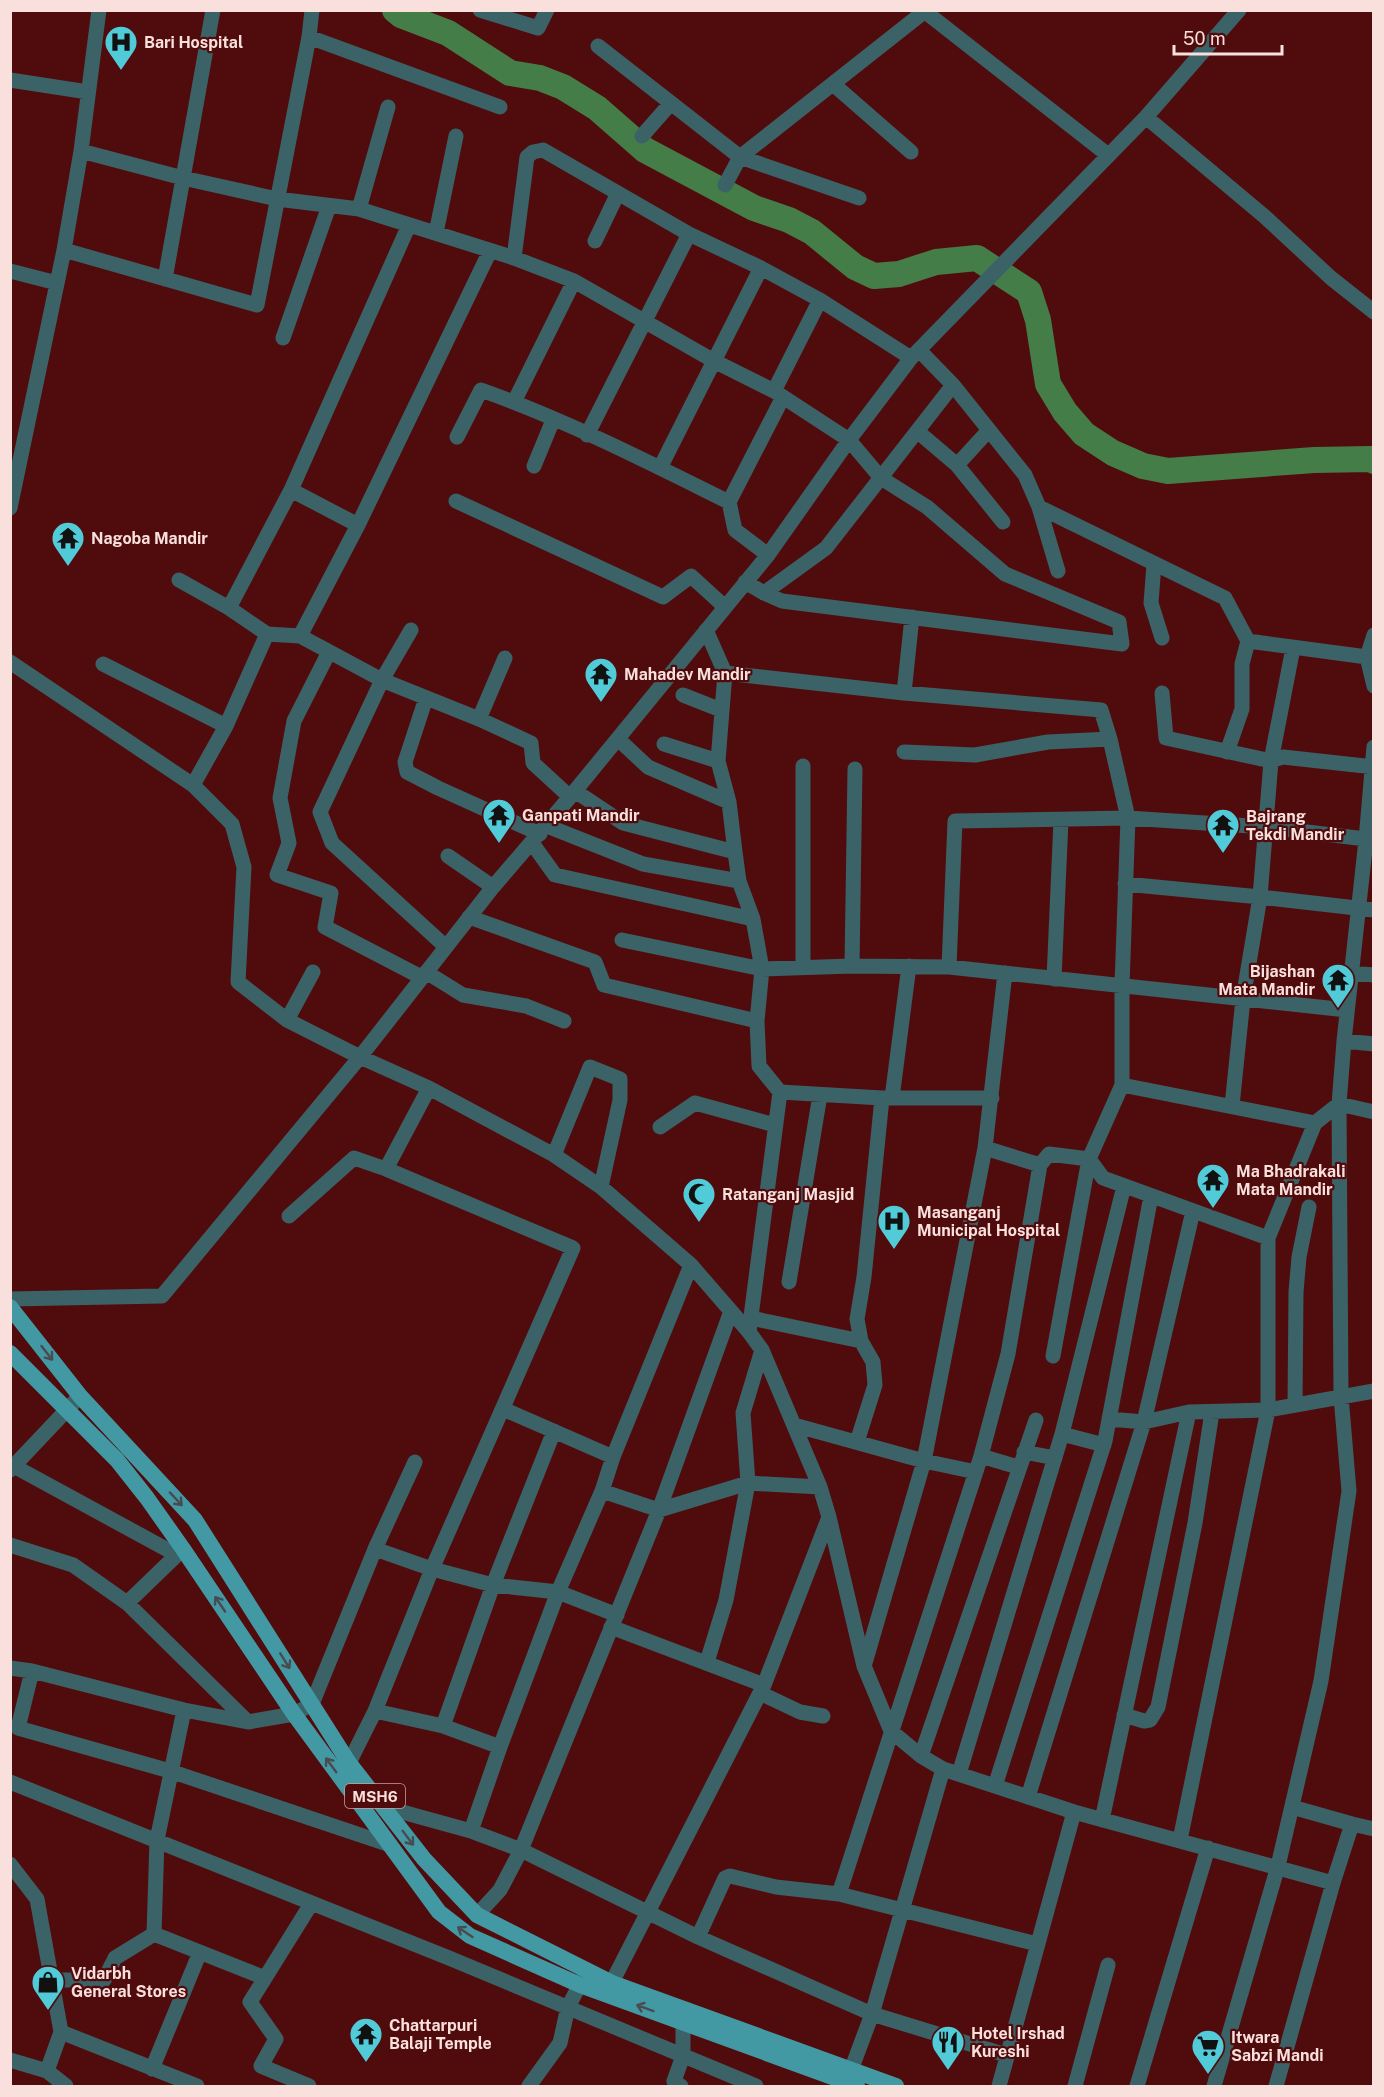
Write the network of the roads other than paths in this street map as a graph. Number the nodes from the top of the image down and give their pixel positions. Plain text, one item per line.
1 (99, 10) edge
2 (213, 10) edge
3 (312, 10) edge
4 (480, 10) edge
5 (547, 10) edge
6 (1239, 10) edge
7 (924, 11) edge
8 (309, 36) junction
9 (598, 46) dead end
10 (10, 80) edge
11 (833, 84) junction
12 (88, 92) junction
13 (671, 103) junction
14 (388, 108) dead end
15 (500, 108) dead end
16 (1146, 117) junction
17 (456, 136) dead end
18 (642, 136) dead end
19 (81, 151) junction
20 (911, 152) dead end
21 (1108, 155) junction
22 (740, 157) junction
23 (183, 177) junction
24 (725, 185) dead end
25 (618, 193) junction
26 (859, 198) dead end
27 (277, 199) junction
28 (329, 206) junction
29 (359, 209) junction
30 (409, 225) junction
31 (436, 233) junction
32 (689, 234) junction
33 (595, 242) dead end
34 (64, 250) junction
35 (490, 251) junction
36 (514, 258) junction
37 (761, 268) junction
38 (10, 271) edge
39 (165, 279) junction
40 (574, 281) junction
41 (57, 283) junction
42 (820, 300) junction
43 (1374, 312) edge
44 (646, 322) junction
45 (283, 338) dead end
46 (915, 354) junction
47 (714, 361) junction
48 (953, 385) junction
49 (778, 394) junction
50 (514, 402) junction
51 (553, 420) junction
52 (989, 430) junction
53 (917, 431) junction
54 (587, 435) junction
55 (457, 437) dead end
56 (849, 440) junction
57 (957, 465) junction
58 (534, 466) dead end
59 (660, 468) junction
60 (881, 478) junction
61 (291, 490) junction
62 (456, 501) dead end
63 (729, 502) junction
64 (1039, 507) junction
65 (10, 508) edge
66 (1003, 522) dead end
67 (358, 525) junction
68 (768, 555) junction
69 (1154, 564) junction
70 (1058, 571) dead end
71 (178, 580) dead end
72 (745, 582) junction
73 (764, 594) junction
74 (725, 607) junction
75 (229, 608) junction
76 (912, 617) junction
77 (411, 630) dead end
78 (706, 630) junction
79 (267, 634) junction
80 (1374, 635) edge
81 (300, 636) junction
82 (1162, 638) dead end
83 (1248, 641) junction
84 (1293, 648) junction
85 (329, 652) junction
86 (505, 658) dead end
87 (1370, 660) edge
88 (10, 662) edge
89 (103, 664) dead end
90 (725, 673) junction
91 (382, 680) junction
92 (1374, 686) edge
93 (904, 693) junction
94 (1162, 693) dead end
95 (683, 695) dead end
96 (426, 698) junction
97 (721, 710) junction
98 (479, 719) junction
99 (226, 726) junction
100 (618, 739) junction
101 (1110, 739) junction
102 (664, 744) dead end
103 (1374, 747) edge
104 (904, 752) dead end
105 (1227, 752) junction
106 (718, 761) junction
107 (1271, 761) junction
108 (803, 766) dead end
109 (1372, 767) edge
110 (855, 769) dead end
111 (193, 785) junction
112 (573, 794) junction
113 (729, 802) junction
114 (1128, 818) junction
115 (1061, 820) junction
116 (1266, 827) junction
117 (540, 834) junction
118 (1370, 840) edge
119 (735, 852) junction
120 (448, 856) dead end
121 (1368, 872) edge
122 (739, 881) junction
123 (1125, 884) junction
124 (493, 887) junction
125 (1260, 897) junction
126 (1358, 909) junction
127 (1374, 910) edge
128 (470, 917) junction
129 (753, 919) junction
130 (622, 940) dead end
131 (446, 947) junction
132 (852, 966) junction
133 (909, 966) junction
134 (949, 967) junction
135 (803, 968) junction
136 (762, 969) junction
137 (313, 972) dead end
138 (1005, 973) junction
139 (1350, 973) junction
140 (423, 975) junction
141 (1374, 975) edge
142 (1053, 979) junction
143 (1122, 985) junction
144 (1243, 999) junction
145 (1347, 1010) junction
146 (287, 1020) junction
147 (757, 1021) junction
148 (564, 1022) dead end
149 (1344, 1041) junction
150 (1374, 1044) edge
151 (360, 1057) junction
152 (1122, 1085) junction
153 (429, 1088) junction
154 (780, 1092) junction
155 (820, 1095) junction
156 (887, 1098) junction
157 (992, 1098) junction
158 (1340, 1104) junction
159 (1232, 1106) junction
160 (1374, 1112) edge
161 (1315, 1123) junction
162 (775, 1125) junction
163 (660, 1127) dead end
164 (985, 1148) junction
165 (554, 1155) junction
166 (1089, 1159) junction
167 (1040, 1165) junction
168 (386, 1169) junction
169 (601, 1186) junction
170 (1124, 1186) junction
171 (1151, 1196) junction
172 (1309, 1207) dead end
173 (1193, 1211) junction
174 (289, 1216) dead end
175 (1268, 1238) junction
176 (691, 1265) junction
177 (789, 1282) dead end
178 (10, 1299) edge
179 (10, 1308) edge
180 (730, 1311) junction
181 (750, 1325) junction
182 (861, 1341) junction
183 (762, 1350) junction
184 (10, 1353) edge
185 (1053, 1356) dead end
186 (1374, 1391) edge
187 (80, 1396) junction
188 (1341, 1396) junction
189 (1295, 1405) junction
190 (503, 1409) junction
191 (68, 1410) junction
192 (1268, 1410) junction
193 (1189, 1412) junction
194 (1212, 1412) junction
195 (1109, 1419) junction
196 (1036, 1420) dead end
197 (1144, 1422) junction
198 (794, 1425) junction
199 (554, 1431) junction
200 (1062, 1434) junction
201 (857, 1442) junction
202 (1104, 1445) junction
203 (981, 1456) junction
204 (613, 1457) junction
205 (1055, 1458) junction
206 (1021, 1460) junction
207 (924, 1461) junction
208 (415, 1462) dead end
209 (11, 1466) edge
210 (976, 1472) junction
211 (748, 1483) junction
212 (820, 1487) junction
213 (602, 1491) junction
214 (659, 1510) junction
215 (829, 1517) junction
216 (10, 1545) edge
217 (375, 1549) junction
218 (180, 1552) junction
219 (432, 1569) junction
220 (493, 1585) junction
221 (558, 1592) junction
222 (127, 1602) junction
223 (614, 1621) junction
224 (707, 1662) junction
225 (864, 1666) junction
226 (10, 1668) edge
227 (32, 1671) junction
228 (762, 1689) junction
229 (312, 1704) junction
230 (184, 1710) junction
231 (375, 1712) junction
232 (294, 1714) junction
233 (1125, 1715) junction
234 (823, 1716) dead end
235 (248, 1722) junction
236 (443, 1726) junction
237 (891, 1731) junction
238 (500, 1747) junction
239 (921, 1756) junction
240 (349, 1763) junction
241 (943, 1769) junction
242 (170, 1771) junction
243 (959, 1774) junction
244 (10, 1782) edge
245 (994, 1786) junction
246 (1028, 1797) junction
247 (384, 1807) junction
248 (1292, 1807) junction
249 (1074, 1812) junction
250 (1102, 1820) junction
251 (1352, 1824) junction
252 (1374, 1829) edge
253 (471, 1831) junction
254 (157, 1840) junction
255 (1180, 1840) junction
256 (390, 1845) junction
257 (1208, 1848) junction
258 (521, 1850) junction
259 (10, 1864) edge
260 (1278, 1866) junction
261 (1333, 1882) junction
262 (839, 1894) junction
263 (310, 1904) junction
264 (902, 1911) junction
265 (650, 1912) junction
266 (477, 1915) junction
267 (154, 1934) junction
268 (698, 1937) junction
269 (1037, 1944) junction
270 (200, 1952) junction
271 (1108, 1965) dead end
272 (265, 1978) junction
273 (583, 1978) junction
274 (51, 1980) junction
275 (609, 1988) junction
276 (568, 2007) junction
277 (872, 2014) junction
278 (683, 2022) junction
279 (61, 2032) junction
280 (1006, 2055) junction
281 (683, 2056) junction
282 (10, 2060) edge
283 (152, 2068) junction
284 (47, 2071) junction
285 (852, 2080) edge
286 (66, 2086) edge
287 (197, 2086) edge
288 (309, 2086) edge
289 (529, 2086) edge
290 (681, 2086) edge
291 (756, 2086) edge
292 (896, 2086) edge
293 (999, 2086) edge
294 (1075, 2086) edge
295 (1137, 2086) edge
296 (1214, 2086) edge
297 (1276, 2086) edge

1 - 12 street
2 - 23 street
3 - 8 street
4 - 5 street
6 - 16 street
7 - 11 street
7 - 21 street
8 - 15 street
8 - 27 street
9 - 13 street
10 - 12 street
11 - 20 street
11 - 22 street
12 - 19 street
13 - 18 street
13 - 22 street
14 - 29 street
16 - 21 street
16 - 43 street
17 - 31 street
19 - 23 street
19 - 34 street
21 - 46 street
22 - 24 street
22 - 26 street
23 - 27 street
23 - 39 street
25 - 32 street
25 - 33 street
25 - 36 street
27 - 28 street
27 - 39 street
28 - 29 street
28 - 45 street
29 - 30 street
30 - 31 street
30 - 61 street
31 - 35 street
32 - 37 street
32 - 44 street
34 - 39 street
34 - 41 street
35 - 36 street
35 - 67 street
36 - 40 street
37 - 42 street
37 - 47 street
38 - 41 street
40 - 44 street
40 - 50 street
41 - 65 street
42 - 46 street
42 - 49 street
44 - 47 street
44 - 54 street
46 - 48 street
46 - 56 street
47 - 49 street
47 - 59 street
48 - 52 street
48 - 53 street
49 - 56 street
49 - 63 street
50 - 51 street
50 - 55 street
51 - 54 street
51 - 58 street
52 - 57 street
52 - 64 street
53 - 57 street
53 - 60 street
54 - 59 street
56 - 60 street
56 - 68 street
57 - 66 street
59 - 63 street
60 - 73 street
60 - 76 street
61 - 67 street
61 - 75 street
62 - 74 street
63 - 68 street
64 - 69 street
64 - 70 street
67 - 81 street
68 - 72 street
69 - 82 street
69 - 83 street
71 - 75 street
72 - 73 street
72 - 74 street
73 - 76 street
74 - 78 street
75 - 79 street
76 - 93 street
77 - 91 street
78 - 90 street
78 - 100 street
79 - 81 street
79 - 99 street
80 - 87 street
81 - 85 street
83 - 84 street
83 - 105 street
84 - 87 street
84 - 107 street
85 - 91 street
85 - 140 street
86 - 98 street
87 - 92 street
88 - 111 street
89 - 99 street
90 - 93 street
90 - 97 street
91 - 96 street
91 - 131 street
93 - 101 street
94 - 105 street
95 - 97 street
96 - 98 street
96 - 117 street
97 - 106 street
98 - 112 street
99 - 111 street
100 - 112 street
100 - 113 street
101 - 104 street
101 - 114 street
102 - 106 street
103 - 109 street
105 - 107 street
106 - 113 street
107 - 109 street
107 - 116 street
108 - 135 street
109 - 118 street
110 - 132 street
111 - 146 street
112 - 117 street
112 - 119 street
113 - 119 street
114 - 115 street
114 - 116 street
114 - 123 street
115 - 134 street
115 - 142 street
116 - 118 street
116 - 125 street
117 - 122 street
117 - 124 street
117 - 129 street
118 - 121 street
119 - 122 street
120 - 124 street
121 - 126 street
122 - 129 street
123 - 125 street
123 - 143 street
124 - 128 street
125 - 126 street
125 - 144 street
126 - 127 street
126 - 139 street
128 - 131 street
128 - 147 street
129 - 136 street
130 - 136 street
131 - 140 street
132 - 133 street
132 - 135 street
133 - 134 street
133 - 156 street
134 - 138 street
135 - 136 street
136 - 147 street
137 - 146 street
138 - 142 street
138 - 157 street
139 - 141 street
139 - 145 street
140 - 148 street
140 - 151 street
142 - 143 street
143 - 144 street
143 - 152 street
144 - 145 street
144 - 159 street
145 - 149 street
146 - 151 street
147 - 154 street
149 - 150 street
149 - 158 street
151 - 153 street
151 - 178 street
152 - 159 street
152 - 166 street
153 - 165 street
153 - 168 street
154 - 155 street
154 - 162 street
155 - 156 street
155 - 177 street
156 - 157 street
156 - 182 street
157 - 164 street
158 - 160 street
158 - 161 street
158 - 188 street
159 - 161 street
161 - 175 street
162 - 163 street
162 - 181 street
164 - 167 street
164 - 207 street
165 - 169 street
165 - 169 street
166 - 167 street
166 - 170 street
166 - 185 street
167 - 203 street
168 - 174 street
168 - 190 street
169 - 176 street
170 - 171 street
170 - 200 street
171 - 173 street
171 - 195 street
172 - 189 street
173 - 175 street
173 - 197 street
175 - 192 street
176 - 180 street
176 - 204 street
179 -> 187 main road, MSH6
180 - 181 street
180 - 214 street
181 - 182 street
181 - 183 street
182 - 201 street
183 - 198 street
183 - 211 street
184 - 191 main road, MSH6
186 - 188 street
187 - 191 street
187 -> 229 main road, MSH6
188 - 189 street
188 - 248 street
189 - 192 street
190 - 199 street
190 - 219 street
191 - 209 street
191 - 218 main road, MSH6
192 - 194 street
192 - 255 street
193 - 194 street
193 - 197 street
193 - 233 street
194 - 233 street
195 - 197 street
195 - 202 street
196 - 206 street
197 - 246 street
198 - 201 street
198 - 212 street
199 - 204 street
199 - 220 street
200 - 202 street
200 - 205 street
201 - 207 street
202 - 245 street
203 - 206 street
203 - 210 street
204 - 213 street
205 - 206 street
205 - 243 street
206 - 239 street
207 - 210 street
207 - 225 street
208 - 217 street
209 - 218 street
210 - 237 street
211 - 212 street
211 - 214 street
211 - 224 street
212 - 215 street
213 - 214 street
213 - 221 street
214 - 223 street
215 - 225 street
215 - 228 street
216 - 222 street
217 - 219 street
217 - 229 street
218 - 222 street
232 -> 218 main road, MSH6
219 - 220 street
219 - 231 street
220 - 221 street
220 - 236 street
221 - 223 street
221 - 238 street
222 - 235 street
223 - 224 street
223 - 258 street
224 - 228 street
225 - 237 street
226 - 227 street
227 - 230 street
227 - 242 street
228 - 234 street
228 - 265 street
229 - 232 street
229 - 240 main road, MSH6
230 - 235 street
230 - 242 street
231 - 236 street
231 - 240 street
232 - 235 street
256 -> 232 main road, MSH6
233 - 250 street
236 - 238 street
237 - 239 street
237 - 262 street
238 - 253 street
239 - 241 street
240 - 247 main road, MSH6
241 - 243 street
241 - 264 street
242 - 254 street
242 - 256 street
243 - 245 street
244 - 254 street
245 - 246 street
246 - 249 street
247 - 253 street
247 -> 266 main road, MSH6
248 - 251 street
248 - 260 street
249 - 250 street
249 - 269 street
250 - 255 street
251 - 252 street
251 - 261 street
253 - 258 street
254 - 263 street
254 - 267 street
255 - 257 street
273 -> 256 main road, MSH6
257 - 260 street
257 - 295 street
258 - 265 street
258 - 266 street
259 - 274 street
260 - 261 street
260 - 296 street
261 - 297 street
262 - 264 street
262 - 268 street
263 - 272 street
263 - 276 street
264 - 269 street
264 - 277 street
265 - 268 street
265 - 275 street
266 - 273 main road, MSH6
267 - 270 street
267 - 274 street
268 - 277 street
269 - 280 street
270 - 272 street
270 - 283 street
271 - 294 street
272 - 288 street
273 - 275 main road, MSH6
273 - 276 street
274 - 279 street
278 -> 275 main road, MSH6
275 - 285 main road, MSH6
276 - 281 street
276 - 289 street
277 - 280 street
277 - 285 street
278 - 281 street
278 - 285 main road, MSH6
279 - 283 street
279 - 284 street
280 - 293 street
281 - 290 street
281 - 291 street
282 - 284 street
283 - 287 street
284 - 286 street
285 - 292 main road, MSH6

